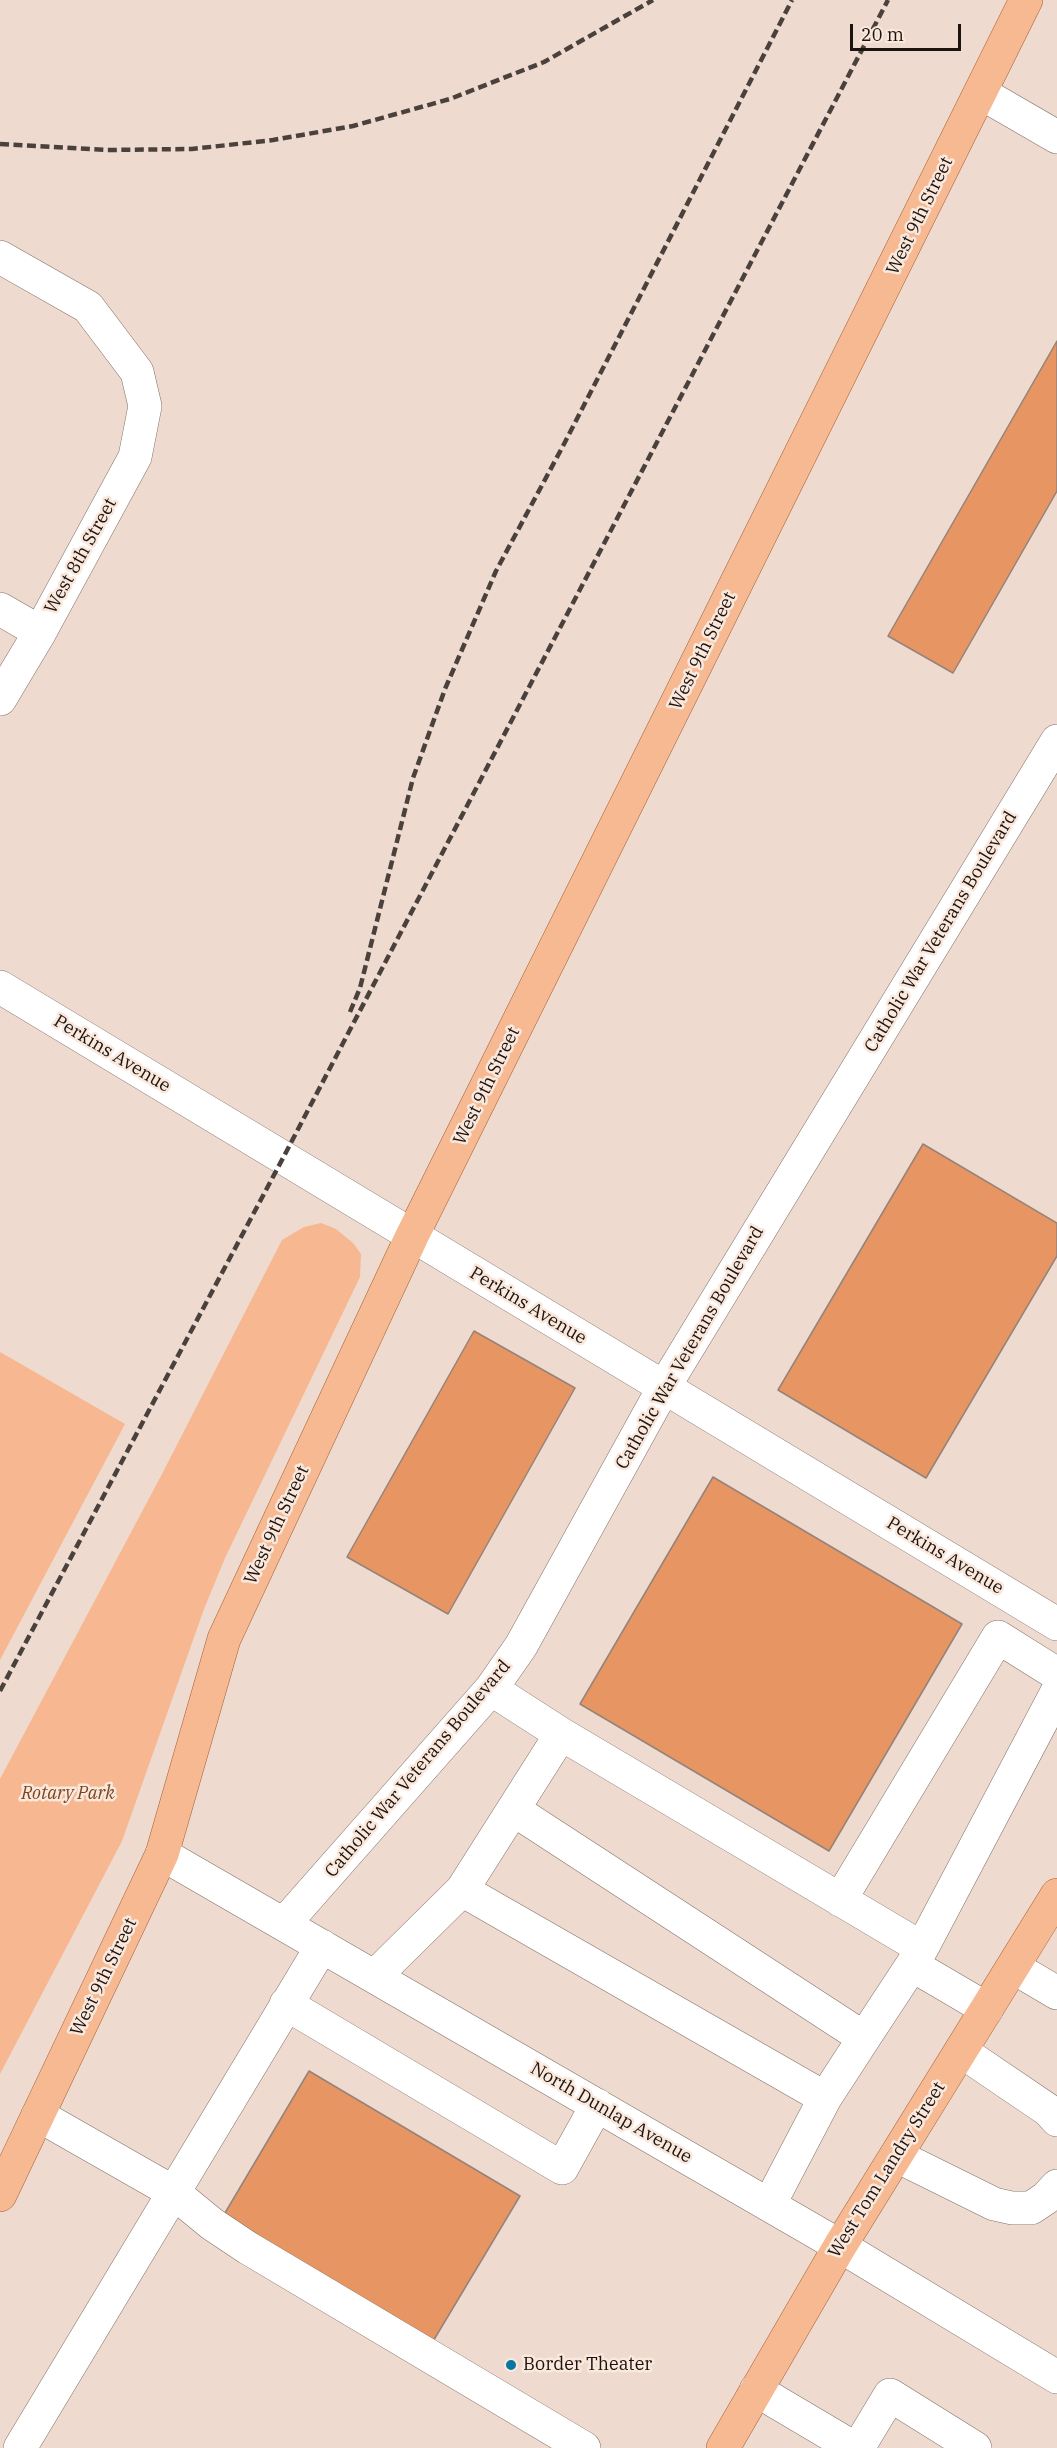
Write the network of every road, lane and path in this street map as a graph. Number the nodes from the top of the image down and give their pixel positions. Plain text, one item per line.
1 (1026, 0) edge
2 (981, 93) junction
3 (1057, 137) edge
4 (0, 257) edge
5 (0, 609) edge
6 (40, 632) junction
7 (0, 699) edge
8 (1057, 741) edge
9 (0, 987) edge
10 (412, 1236) junction
11 (664, 1388) junction
12 (1057, 1624) edge
13 (1057, 1674) edge
14 (491, 1689) junction
15 (1057, 1692) edge
16 (561, 1734) junction
17 (514, 1810) junction
18 (162, 1854) junction
19 (462, 1890) junction
20 (1057, 1895) edge
21 (840, 1900) junction
22 (284, 1924) junction
23 (322, 1946) junction
24 (917, 1957) junction
25 (1013, 1967) junction
26 (375, 1976) junction
27 (1057, 1993) edge
28 (286, 2004) junction
29 (987, 2009) junction
30 (864, 2038) junction
31 (961, 2051) junction
32 (825, 2098) junction
33 (597, 2105) junction
34 (38, 2115) junction
35 (1057, 2120) edge
36 (897, 2156) junction
37 (1057, 2186) edge
38 (173, 2192) junction
39 (0, 2194) edge
40 (769, 2205) junction
41 (840, 2246) junction
42 (1057, 2377) edge
43 (756, 2390) junction
44 (20, 2448) edge
45 (584, 2448) edge
46 (723, 2448) edge
47 (856, 2448) edge
48 (975, 2448) edge

1 - 2 main road, West 9th Street
2 - 3 street
2 - 10 main road, West 9th Street
4 - 6 street, West 8th Street
5 - 6 street
6 - 7 street, West 8th Street
8 - 11 street, Catholic War Veterans Boulevard
9 - 10 street, Perkins Avenue
10 - 11 street, Perkins Avenue
10 - 18 main road, West 9th Street
11 - 12 street, Perkins Avenue
11 - 14 street, Catholic War Veterans Boulevard
13 - 21 street
14 - 16 street
14 - 22 street, Catholic War Veterans Boulevard
15 - 24 street
16 - 17 street
16 - 21 street
17 - 19 street
17 - 30 street
18 - 22 street, North Dunlap Avenue
18 - 34 main road, West 9th Street
19 - 26 street
19 - 32 street
20 - 25 main road, West Tom Landry Street
21 - 24 street
22 - 23 street, North Dunlap Avenue
23 - 26 street, North Dunlap Avenue
23 - 28 street
24 - 29 street
24 - 30 street
25 - 27 street
25 - 29 main road, West Tom Landry Street
26 - 33 street, North Dunlap Avenue
28 - 33 street
28 - 38 street
29 - 31 main road, West Tom Landry Street
30 - 32 street
31 - 35 street
31 - 36 main road, West Tom Landry Street
32 - 40 street
33 - 40 street, North Dunlap Avenue
34 - 38 street
34 - 39 main road, West 9th Street
36 - 37 street
36 - 41 main road, West Tom Landry Street
38 - 44 street
38 - 45 street
40 - 41 street, North Dunlap Avenue
41 - 42 street, North Dunlap Avenue
41 - 43 main road, West Tom Landry Street
43 - 46 main road, West Tom Landry Street
43 - 47 street
47 - 48 street

